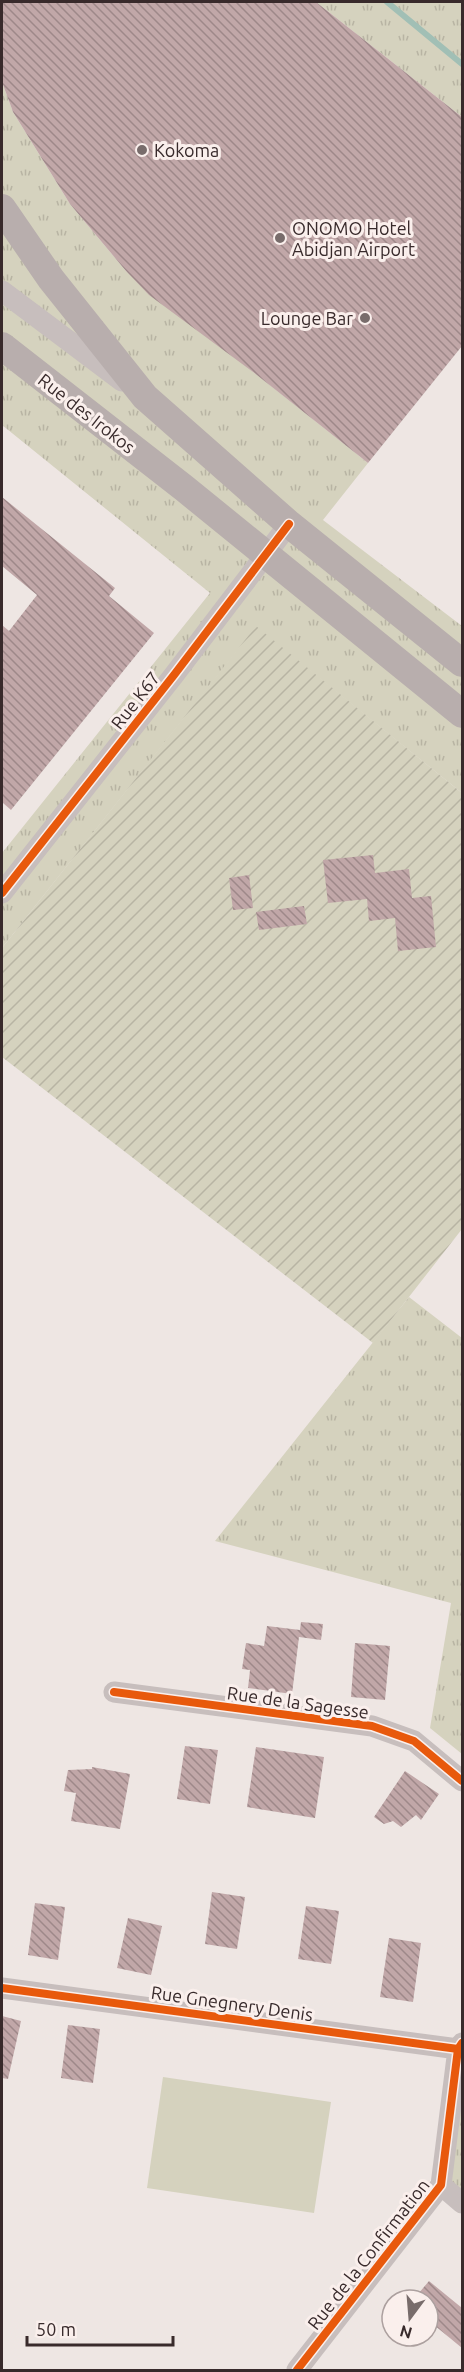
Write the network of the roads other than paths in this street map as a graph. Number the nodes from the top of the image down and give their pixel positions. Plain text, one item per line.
1 (2, 208) edge
2 (2, 291) edge
3 (2, 346) edge
4 (145, 397) junction
5 (202, 449) junction
6 (173, 480) junction
7 (289, 524) junction
8 (265, 554) junction
9 (462, 663) edge
10 (462, 714) edge
11 (2, 892) edge
12 (114, 1692) dead end
13 (462, 1781) edge
14 (2, 1988) edge
15 (460, 2046) edge
16 (441, 2186) junction
17 (462, 2203) edge
18 (297, 2370) edge

1 - 4 main road
2 - 4 street
3 - 6 main road, Rue des Irokos
4 - 5 main road
5 - 6 main road
5 - 7 main road
6 - 8 main road, Rue des Irokos
7 - 8 street, Rue K67
7 - 9 main road
8 - 10 main road, Rue des Irokos
8 - 11 street, Rue K67
12 - 13 street, Rue de la Sagesse
14 - 15 street, Rue Gnegnery Denis
15 - 16 street, Rue de la Confirmation
16 - 17 street
16 - 18 street, Rue de la Confirmation

